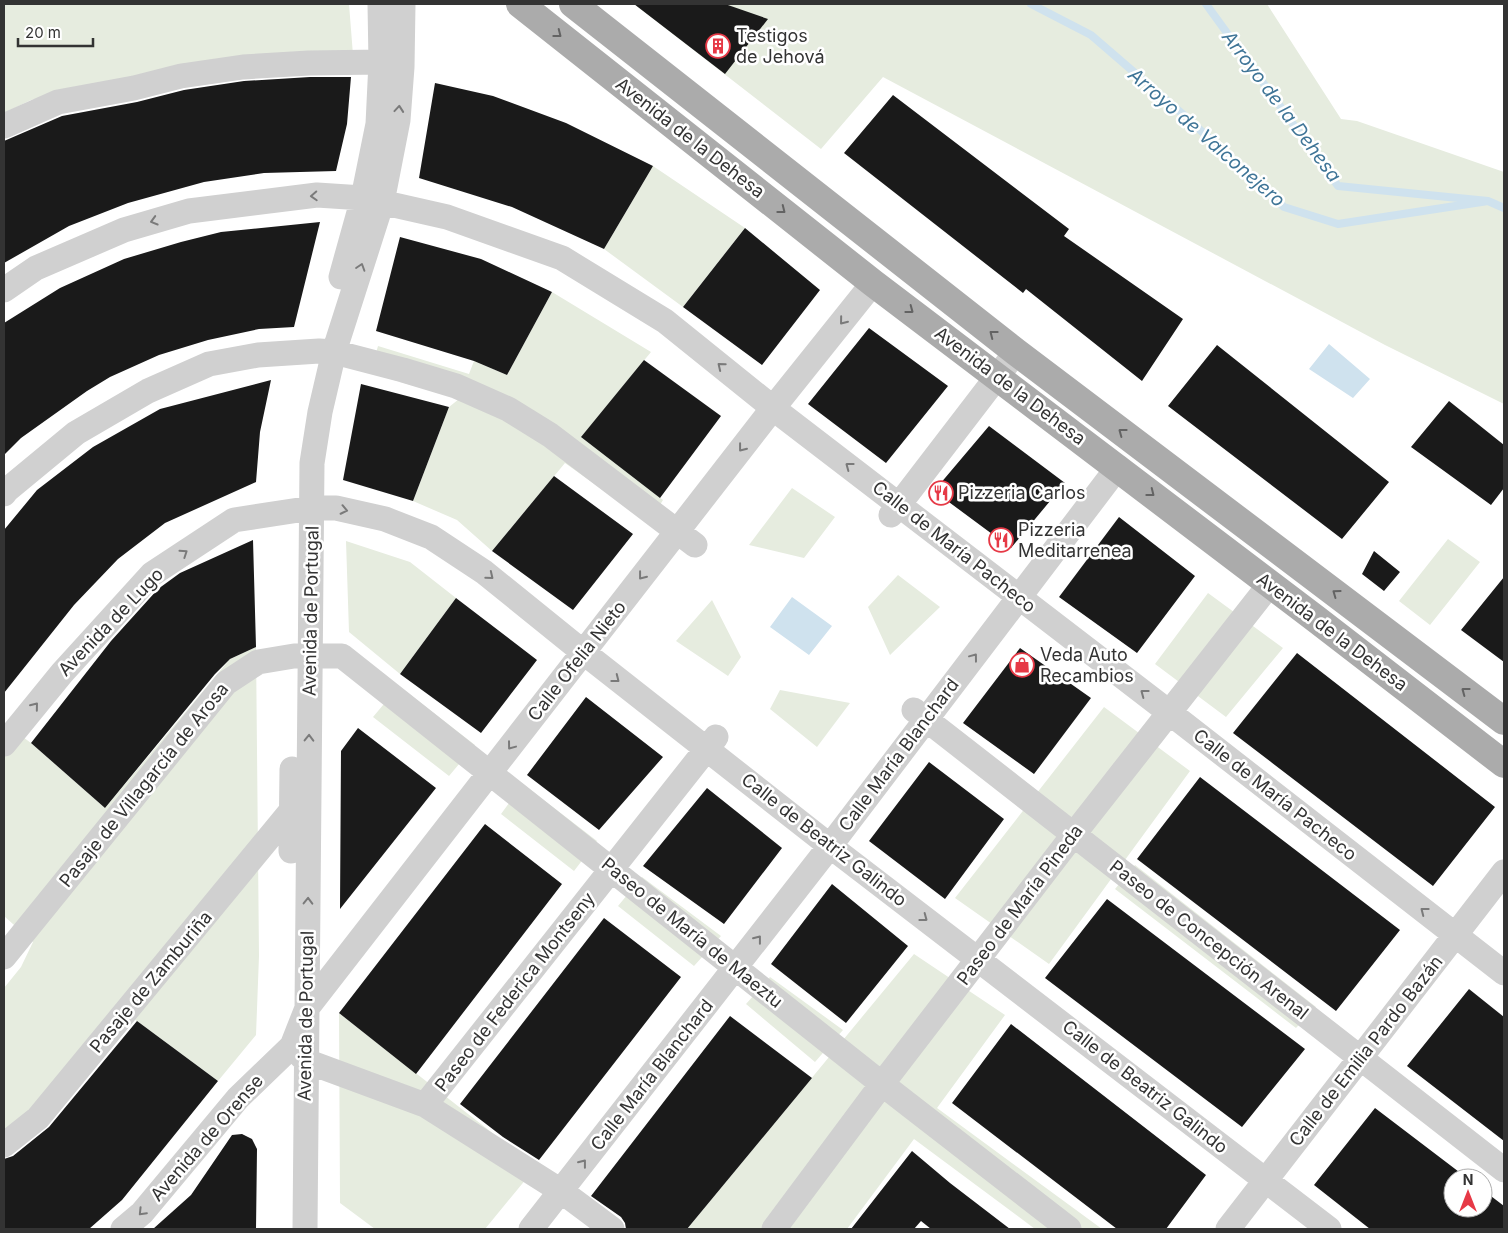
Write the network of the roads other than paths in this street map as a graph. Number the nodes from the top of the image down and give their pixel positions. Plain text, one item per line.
1 (380, 4) edge
2 (403, 4) edge
3 (520, 4) edge
4 (573, 4) edge
5 (381, 62) junction
6 (4, 126) edge
7 (372, 200) junction
8 (874, 283) junction
9 (4, 290) edge
10 (327, 352) junction
11 (1016, 352) junction
12 (998, 376) junction
13 (773, 408) junction
14 (1118, 468) junction
15 (4, 494) edge
16 (303, 509) junction
17 (895, 510) junction
18 (686, 538) junction
19 (1270, 584) junction
20 (1019, 598) junction
21 (583, 652) junction
22 (302, 656) junction
23 (1170, 713) junction
24 (920, 715) junction
25 (1504, 721) edge
26 (712, 743) junction
27 (4, 744) edge
28 (1504, 764) edge
29 (490, 774) junction
30 (291, 812) junction
31 (1074, 834) junction
32 (830, 846) junction
33 (612, 870) junction
34 (1504, 872) edge
35 (1456, 936) junction
36 (4, 957) edge
37 (979, 960) junction
38 (736, 968) junction
39 (1504, 973) edge
40 (307, 1008) junction
41 (299, 1053) junction
42 (1360, 1057) junction
43 (882, 1084) junction
44 (425, 1105) junction
45 (4, 1145) edge
46 (1504, 1170) edge
47 (1266, 1180) junction
48 (561, 1192) junction
49 (123, 1229) edge
50 (290, 1229) edge
51 (305, 1229) edge
52 (531, 1229) edge
53 (612, 1229) edge
54 (774, 1229) edge
55 (1068, 1229) edge
56 (1228, 1229) edge
57 (1329, 1229) edge

1 - 5 street, Avenida de Portugal
7 -> 2 street, Avenida de Portugal
3 -> 8 main road, Avenida de la Dehesa
11 -> 4 main road, Avenida de la Dehesa
5 - 6 street
5 - 7 street, Avenida de Portugal
7 -> 9 street, Calle de María Pacheco
7 - 10 street, Avenida de Portugal
13 -> 7 street, Calle de María Pacheco
8 -> 12 main road, Avenida de la Dehesa
8 -> 13 street, Calle Ofelia Nieto
10 - 15 street
10 - 16 street, Avenida de Portugal
10 - 18 street
11 - 12 street
25 -> 11 main road, Avenida de la Dehesa
12 - 14 main road, Avenida de la Dehesa
12 - 17 street
17 -> 13 street, Calle de María Pacheco
13 -> 18 street, Calle Ofelia Nieto
14 -> 19 main road, Avenida de la Dehesa
14 - 20 street, Calle María Blanchard
16 -> 21 street, Calle de Beatriz Galindo
16 - 22 street, Avenida de Portugal
27 -> 16 street, Avenida de Lugo
17 - 20 street, Calle de María Pacheco
18 -> 21 street, Calle Ofelia Nieto
19 - 23 street, Paseo de María Pineda
19 - 28 main road, Avenida de la Dehesa
23 -> 20 street, Calle de María Pacheco
24 -> 20 street, Calle María Blanchard
21 -> 26 street, Calle de Beatriz Galindo
21 -> 29 street, Calle Ofelia Nieto
22 - 29 street, Paseo de María de Maeztu
22 - 30 street, Avenida de Portugal
22 - 36 street, Pasaje de Villagarcía de Arosa
40 -> 22 street, Avenida de Portugal
23 - 31 street, Paseo de María Pineda
35 -> 23 street, Calle de María Pacheco
24 - 31 street, Paseo de Concepción Arenal
24 - 32 street, Calle María Blanchard
26 - 32 street, Calle de Beatriz Galindo
26 - 33 street, Paseo de Federica Montseny
29 - 33 street, Paseo de María de Maeztu
29 - 40 street, Calle Ofelia Nieto
30 - 41 street, Avenida de Portugal
30 - 45 street, Pasaje de Zamburiña
31 - 37 street, Paseo de María Pineda
31 - 42 street, Paseo de Concepción Arenal
32 -> 37 street, Calle de Beatriz Galindo
38 -> 32 street, Calle María Blanchard
33 - 38 street, Paseo de María de Maeztu
33 - 44 street, Paseo de Federica Montseny
34 - 35 street, Calle de Emilia Pardo Bazán
35 - 39 street, Calle de María Pacheco
35 - 42 street, Calle de Emilia Pardo Bazán
37 - 43 street, Paseo de María Pineda
37 - 47 street, Calle de Beatriz Galindo
38 - 43 street, Paseo de María de Maeztu
48 -> 38 street, Calle María Blanchard
40 - 41 street, Calle Ofelia Nieto
41 - 44 street
41 -> 49 street, Avenida de Orense
41 - 50 street, Avenida de Portugal
41 - 51 street, Avenida de Portugal
42 - 46 street, Paseo de Concepción Arenal
42 - 47 street, Calle de Emilia Pardo Bazán
43 - 54 street, Paseo de María Pineda
43 - 55 street, Paseo de María de Maeztu
44 - 48 street
47 - 56 street, Calle de Emilia Pardo Bazán
47 - 57 street, Calle de Beatriz Galindo
48 - 52 street, Calle María Blanchard
48 - 53 street

